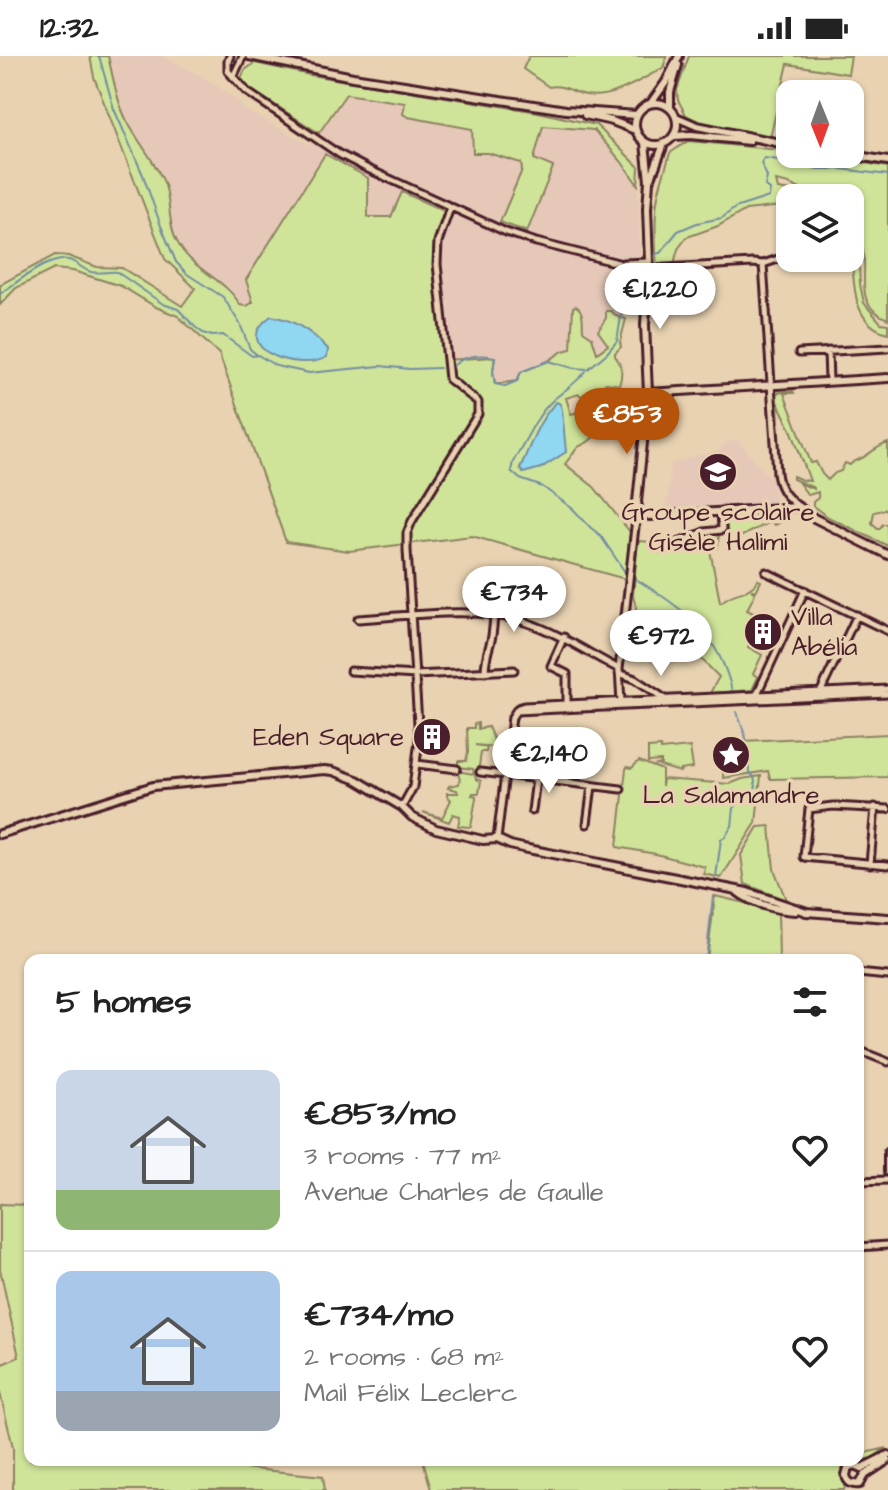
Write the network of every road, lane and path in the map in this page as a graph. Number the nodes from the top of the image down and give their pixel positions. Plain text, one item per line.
1 (230, 56) edge
2 (246, 56) edge
3 (271, 56) edge
4 (679, 56) edge
5 (280, 62) junction
6 (233, 77) junction
7 (651, 103) junction
8 (670, 108) junction
9 (566, 110) junction
10 (636, 115) junction
11 (676, 117) junction
12 (635, 130) junction
13 (674, 136) junction
14 (769, 142) junction
15 (645, 143) junction
16 (776, 143) edge
17 (664, 144) junction
18 (864, 157) edge
19 (888, 161) edge
20 (649, 181) junction
21 (450, 208) junction
22 (776, 260) edge
23 (618, 263) junction
24 (763, 264) junction
25 (648, 269) junction
26 (888, 348) edge
27 (828, 351) junction
28 (799, 353) dead end
29 (888, 378) edge
30 (829, 381) junction
31 (771, 385) junction
32 (648, 393) junction
33 (799, 507) junction
34 (721, 511) junction
35 (639, 512) junction
36 (654, 545) dead end
37 (888, 555) edge
38 (766, 572) dead end
39 (805, 590) junction
40 (857, 615) junction
41 (411, 616) junction
42 (494, 616) junction
43 (358, 619) dead end
44 (888, 631) edge
45 (564, 637) junction
46 (514, 670) dead end
47 (350, 671) dead end
48 (619, 671) junction
49 (485, 672) junction
50 (416, 675) junction
51 (888, 682) edge
52 (886, 692) edge
53 (820, 695) junction
54 (756, 698) junction
55 (668, 702) junction
56 (623, 704) junction
57 (567, 707) junction
58 (417, 764) junction
59 (457, 769) dead end
60 (480, 772) dead end
61 (505, 775) junction
62 (536, 779) junction
63 (592, 786) junction
64 (621, 789) dead end
65 (402, 807) junction
66 (875, 807) junction
67 (888, 809) edge
68 (532, 811) dead end
69 (587, 824) dead end
70 (0, 834) edge
71 (497, 839) junction
72 (870, 864) junction
73 (888, 865) edge
74 (888, 918) edge
75 (864, 974) edge
76 (888, 976) edge
77 (864, 1052) edge
78 (888, 1062) edge
79 (888, 1152) edge
80 (888, 1172) edge
81 (888, 1180) edge
82 (864, 1181) edge
83 (888, 1245) edge
84 (864, 1247) edge
85 (888, 1458) edge
86 (853, 1466) edge
87 (856, 1466) edge
88 (863, 1471) junction
89 (851, 1487) edge

1 - 6 street
2 - 5 street
2 - 6 street
3 - 5 street
4 - 7 street
4 - 8 street
5 - 9 street
6 - 21 street
7 - 8 street
7 - 10 street
8 - 11 street
9 - 10 street
9 - 12 street
10 - 12 street
11 - 13 street
11 - 14 street
12 - 15 street
13 - 14 street
13 - 17 street
14 - 16 street
15 - 17 street
15 - 20 street
17 - 20 street
18 - 19 street
20 - 25 street
21 - 23 street
21 - 41 street
22 - 24 street
23 - 25 street
23 - 25 street
24 - 25 street
24 - 31 street
25 - 32 street
26 - 27 street
27 - 28 street
27 - 30 street
29 - 30 street
30 - 31 street
31 - 32 street
31 - 33 street
32 - 35 street
33 - 34 street
33 - 37 street
34 - 35 street
34 - 36 street
35 - 48 street
38 - 39 street
39 - 40 street
39 - 54 street
40 - 44 street
40 - 53 street
41 - 42 street
41 - 43 street
41 - 50 street
42 - 45 street
42 - 49 street
45 - 48 street
45 - 57 street
46 - 49 street
47 - 50 street
48 - 55 street
48 - 56 street
49 - 50 street
50 - 58 street
51 - 52 street
52 - 53 street
53 - 54 street
54 - 55 street
55 - 56 street
56 - 57 street
57 - 61 street
58 - 59 street
58 - 65 street
60 - 61 street
61 - 62 street
61 - 71 street
62 - 63 street
62 - 68 street
63 - 64 street
63 - 69 street
65 - 70 street
65 - 71 street
66 - 67 street
66 - 72 street
66 - 72 street
71 - 74 street
72 - 73 street
75 - 76 street
77 - 78 street
79 - 80 street
81 - 82 street
83 - 84 street
85 - 88 street
86 - 89 street
87 - 88 street
88 - 89 street

